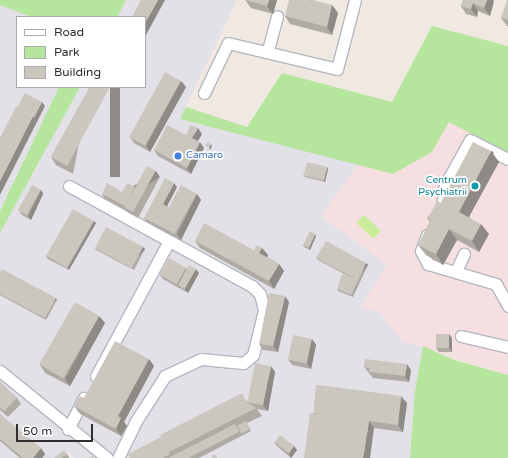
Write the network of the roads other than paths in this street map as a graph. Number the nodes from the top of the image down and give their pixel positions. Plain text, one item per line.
1 (356, 0) edge
2 (277, 16) dead end
3 (268, 50) junction
4 (204, 93) dead end
5 (508, 159) edge
6 (69, 186) dead end
7 (442, 206) edge
8 (433, 223) edge
9 (169, 241) junction
10 (464, 254) dead end
11 (456, 271) junction
12 (508, 306) edge
13 (461, 336) dead end
14 (508, 347) edge
15 (0, 371) edge
16 (68, 429) junction
17 (107, 458) edge
18 (118, 458) edge

1 - 3 lane
2 - 3 lane
3 - 4 lane
5 - 7 lane
6 - 9 lane
8 - 11 lane
9 - 16 lane
9 - 18 lane
10 - 11 lane
11 - 12 lane
13 - 14 lane
15 - 16 lane
16 - 17 lane

